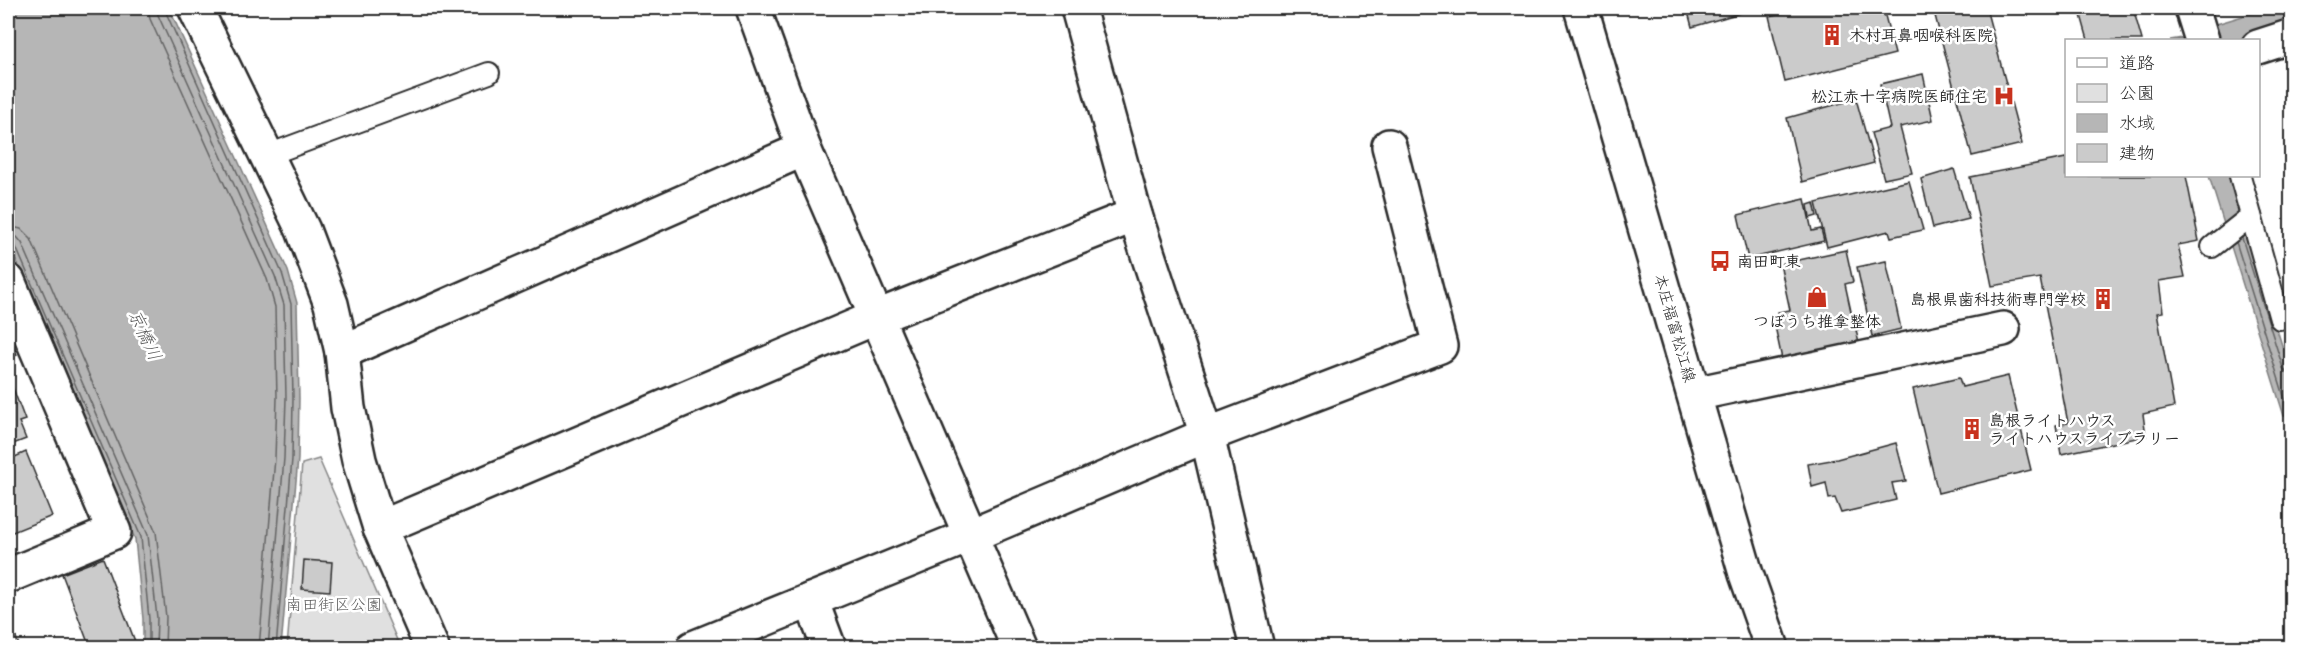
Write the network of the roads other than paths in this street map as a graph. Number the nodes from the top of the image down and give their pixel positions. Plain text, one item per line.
1 (195, 8) edge
2 (753, 8) edge
3 (1078, 8) edge
4 (1581, 8) edge
5 (2292, 36) edge
6 (2260, 47) edge
7 (489, 73) dead end
8 (1389, 146) dead end
9 (804, 149) junction
10 (268, 155) junction
11 (2240, 177) edge
12 (1135, 215) junction
13 (2251, 216) junction
14 (2212, 247) dead end
15 (10, 292) edge
16 (878, 317) junction
17 (2280, 320) dead end
18 (2003, 330) dead end
19 (342, 352) junction
20 (1694, 394) junction
21 (1207, 435) junction
22 (380, 528) junction
23 (969, 536) junction
24 (8, 576) edge
25 (812, 600) junction
26 (432, 648) edge
27 (693, 648) edge
28 (829, 648) edge
29 (1019, 648) edge
30 (1257, 648) edge
31 (1772, 648) edge

1 - 10 street
2 - 9 street
3 - 12 street
4 - 20 street, 本庄福富松江線
5 - 6 street
7 - 10 lane
8 - 21 street
9 - 16 street
9 - 19 street
10 - 19 street
11 - 13 lane
12 - 16 street
12 - 21 street
13 - 14 lane
13 - 17 lane
15 - 24 street
16 - 22 street
16 - 23 street
18 - 20 street
19 - 22 street
20 - 31 street, 本庄福富松江線
21 - 23 street
21 - 30 street
22 - 26 street
23 - 25 street
23 - 29 street
25 - 27 street
25 - 28 street

